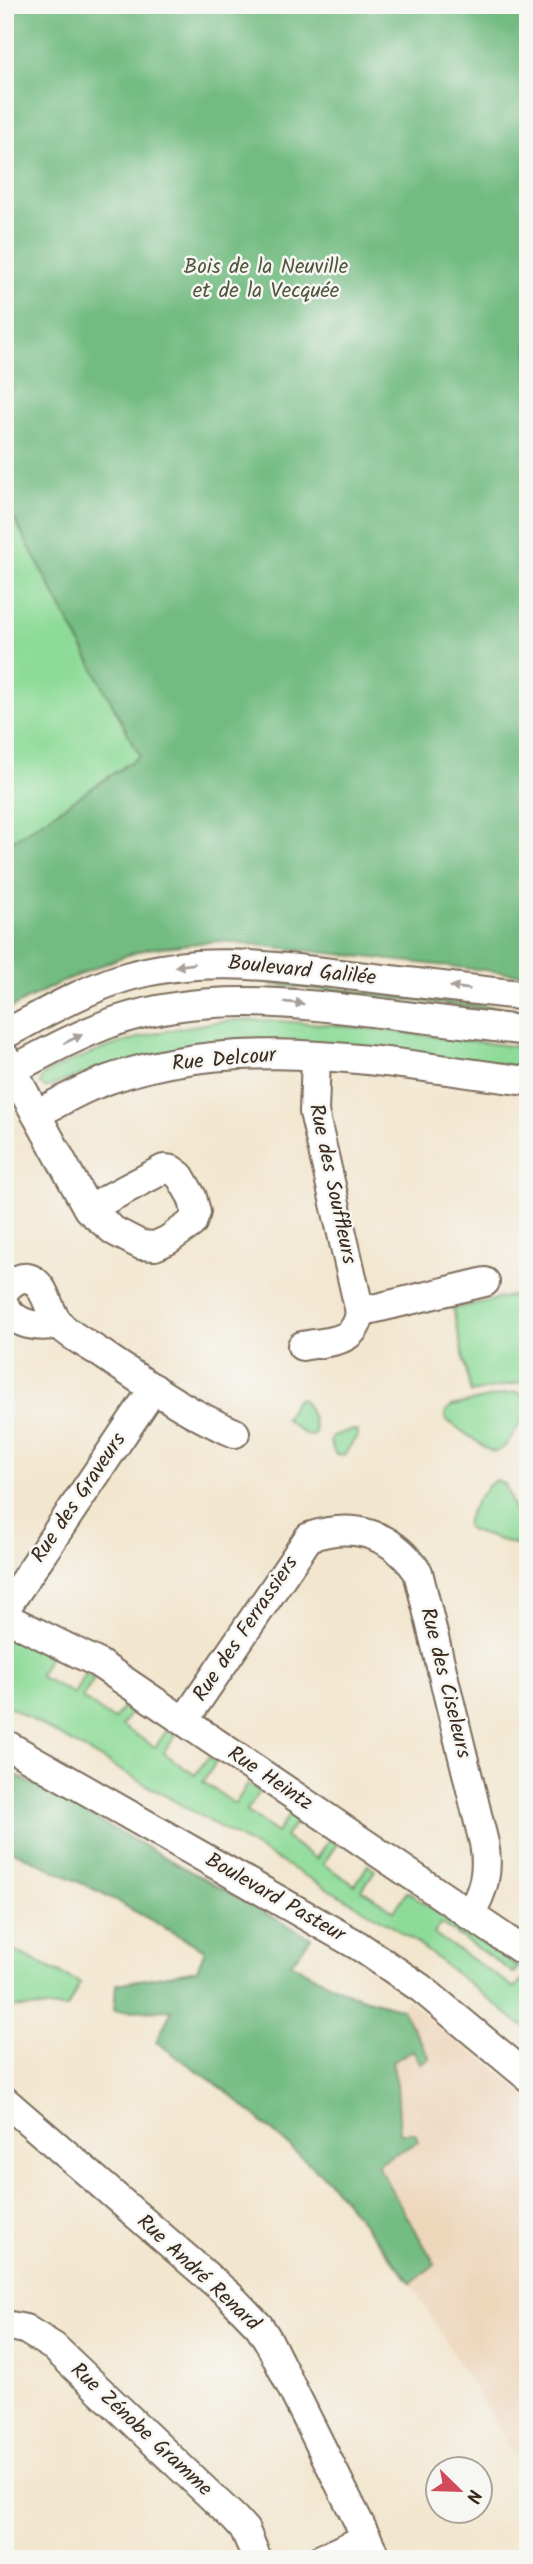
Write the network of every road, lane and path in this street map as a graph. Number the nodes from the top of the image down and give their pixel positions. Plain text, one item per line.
1 (528, 996) edge
2 (528, 1031) edge
3 (5, 1034) edge
4 (316, 1056) junction
5 (8, 1067) edge
6 (528, 1082) edge
7 (36, 1114) junction
8 (88, 1209) dead end
9 (485, 1282) dead end
10 (5, 1290) edge
11 (5, 1306) edge
12 (360, 1312) junction
13 (59, 1324) junction
14 (302, 1346) dead end
15 (153, 1388) junction
16 (235, 1433) dead end
17 (309, 1537) joint
18 (5, 1609) edge
19 (5, 1616) edge
20 (184, 1721) junction
21 (5, 1723) edge
22 (5, 1744) edge
23 (469, 1915) junction
24 (528, 1954) edge
25 (528, 2052) edge
26 (528, 2077) edge
27 (5, 2101) edge
28 (5, 2325) edge
29 (372, 2548) edge
30 (257, 2559) edge
31 (321, 2559) edge

1 -> 3 street, Boulevard Galilée
5 -> 2 street, Boulevard Galilée
4 - 6 street, Rue Delcour
4 - 7 street, Rue Delcour
4 - 12 street, Rue des Souffleurs
5 - 7 street
7 - 8 street
9 - 12 street
10 - 13 street
11 - 13 street
12 - 14 street
13 - 15 street
15 - 16 street
15 - 18 street, Rue des Graveurs
17 - 20 street, Rue des Ferrassiers
17 - 23 street, Rue des Ciseleurs
19 - 20 street, Rue Heintz
20 - 23 street, Rue Heintz
21 - 25 street, Boulevard Pasteur
22 - 26 street, Boulevard Pasteur
23 - 24 street, Rue Heintz
27 - 29 street, Rue André Renard
28 - 30 street, Rue Zénobe Gramme
29 - 31 street

